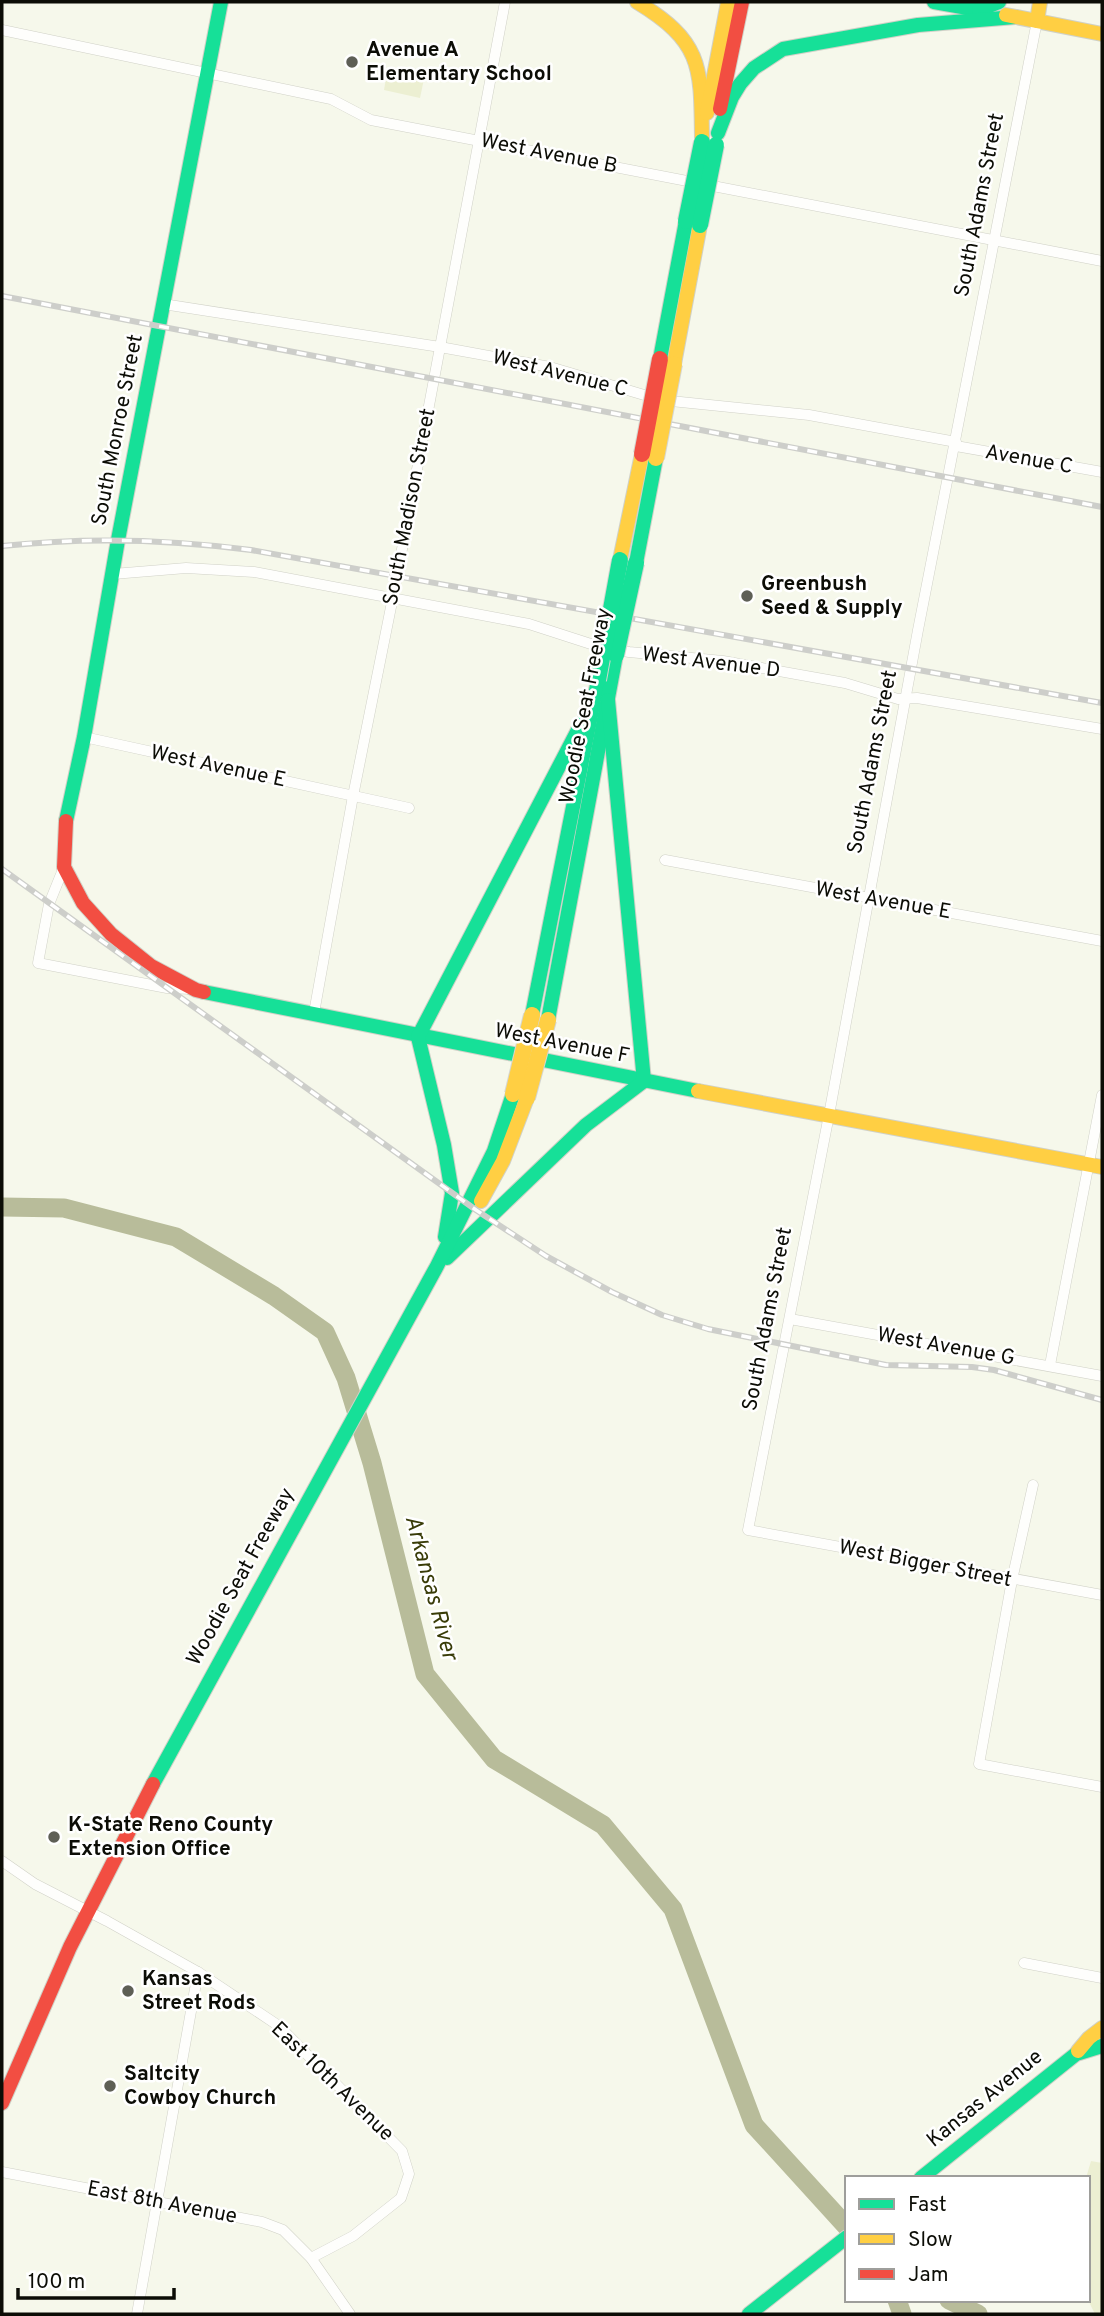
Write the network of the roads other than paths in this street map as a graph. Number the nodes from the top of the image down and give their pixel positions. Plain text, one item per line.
1 (221, 2) edge
2 (505, 2) edge
3 (637, 2) edge
4 (934, 2) edge
5 (999, 2) edge
6 (1040, 2) edge
7 (735, 3) edge
8 (976, 6) edge
9 (1015, 17) junction
10 (1037, 21) junction
11 (2, 30) edge
12 (1102, 34) edge
13 (206, 73) junction
14 (710, 140) junction
15 (479, 141) junction
16 (994, 240) junction
17 (1102, 261) edge
18 (163, 304) junction
19 (440, 347) junction
20 (956, 444) junction
21 (1102, 472) edge
22 (113, 574) junction
23 (393, 597) junction
24 (605, 680) junction
25 (906, 699) junction
26 (608, 700) junction
27 (593, 707) junction
28 (1102, 729) edge
29 (84, 737) junction
30 (353, 796) junction
31 (409, 808) dead end
32 (665, 860) dead end
33 (64, 867) junction
34 (868, 898) junction
35 (1102, 941) edge
36 (196, 990) junction
37 (314, 1013) junction
38 (540, 1018) junction
39 (418, 1037) junction
40 (644, 1081) junction
41 (1102, 1095) edge
42 (829, 1115) junction
43 (1095, 1166) edge
44 (437, 1266) junction
45 (790, 1319) junction
46 (1050, 1365) junction
47 (1102, 1376) edge
48 (1033, 1485) dead end
49 (748, 1530) joint
50 (1012, 1580) junction
51 (1102, 1595) edge
52 (1102, 1787) edge
53 (2, 1861) edge
54 (88, 1911) junction
55 (1024, 1963) dead end
56 (198, 1972) junction
57 (1102, 1978) edge
58 (1100, 2036) edge
59 (2, 2102) edge
60 (2, 2172) edge
61 (923, 2176) edge
62 (158, 2202) junction
63 (845, 2239) edge
64 (311, 2259) junction
65 (137, 2314) edge
66 (350, 2314) edge
67 (749, 2314) edge

1 - 13 main road, South Monroe Street
2 - 15 street, South Madison Street
3 - 14 main road
4 - 8 main road
5 - 8 main road
6 - 10 main road, South Adams Street
7 - 14 main road
8 - 9 main road
9 - 10 main road
9 - 14 main road
10 - 12 main road
10 - 16 street, South Adams Street
11 - 13 street, West Avenue B
13 - 15 street, West Avenue B
13 - 18 main road, South Monroe Street
14 - 24 main road, Woodie Seat Freeway, bridge
15 - 16 street, West Avenue B
15 - 19 street, South Madison Street
16 - 17 street, West Avenue B
16 - 20 street, South Adams Street
18 - 19 street, West Avenue C
18 - 22 main road, South Monroe Street
19 - 20 street, West Avenue C
19 - 23 street, South Madison Street
20 - 21 street, Avenue C
20 - 25 street, South Adams Street
22 - 23 street, West Avenue D
22 - 29 main road, South Monroe Street
23 - 25 street, West Avenue D
23 - 30 street, South Madison Street
24 - 26 main road, Woodie Seat Freeway
24 - 27 main road, Woodie Seat Freeway
25 - 28 street, West Avenue D
25 - 34 street, South Adams Street
26 - 38 main road, Woodie Seat Freeway
26 - 40 main road
27 - 38 main road, Woodie Seat Freeway
27 - 39 main road
29 - 30 street, West Avenue E
29 - 33 main road, South Monroe Street
30 - 31 street, West Avenue E
30 - 37 street, South Madison Street
32 - 34 street, West Avenue E
33 - 36 main road, West Avenue F
33 - 36 street
34 - 35 street, West Avenue E
34 - 42 street, South Adams Street
36 - 37 main road, West Avenue F
37 - 39 main road, West Avenue F
38 - 44 main road, Woodie Seat Freeway, bridge
39 - 40 main road, West Avenue F
39 - 44 main road
40 - 42 main road, West Avenue F
40 - 44 main road
41 - 43 street
42 - 43 main road, West Avenue F
42 - 45 street, South Adams Street
43 - 46 street
44 - 54 main road, Woodie Seat Freeway
45 - 46 street, West Avenue G
45 - 49 street, South Adams Street
46 - 47 street, West Avenue G
48 - 50 street
49 - 50 street, West Bigger Street
50 - 51 street, West Bigger Street
50 - 52 street
53 - 54 street, East 10th Avenue
54 - 56 street, East 10th Avenue
54 - 59 main road, Woodie Seat Freeway
55 - 57 street
56 - 62 street
56 - 64 street, East 10th Avenue
58 - 61 main road, Kansas Avenue
60 - 62 street, East 8th Avenue
62 - 64 street, East 8th Avenue
62 - 65 street
63 - 67 main road
64 - 66 street, East 8th Avenue

